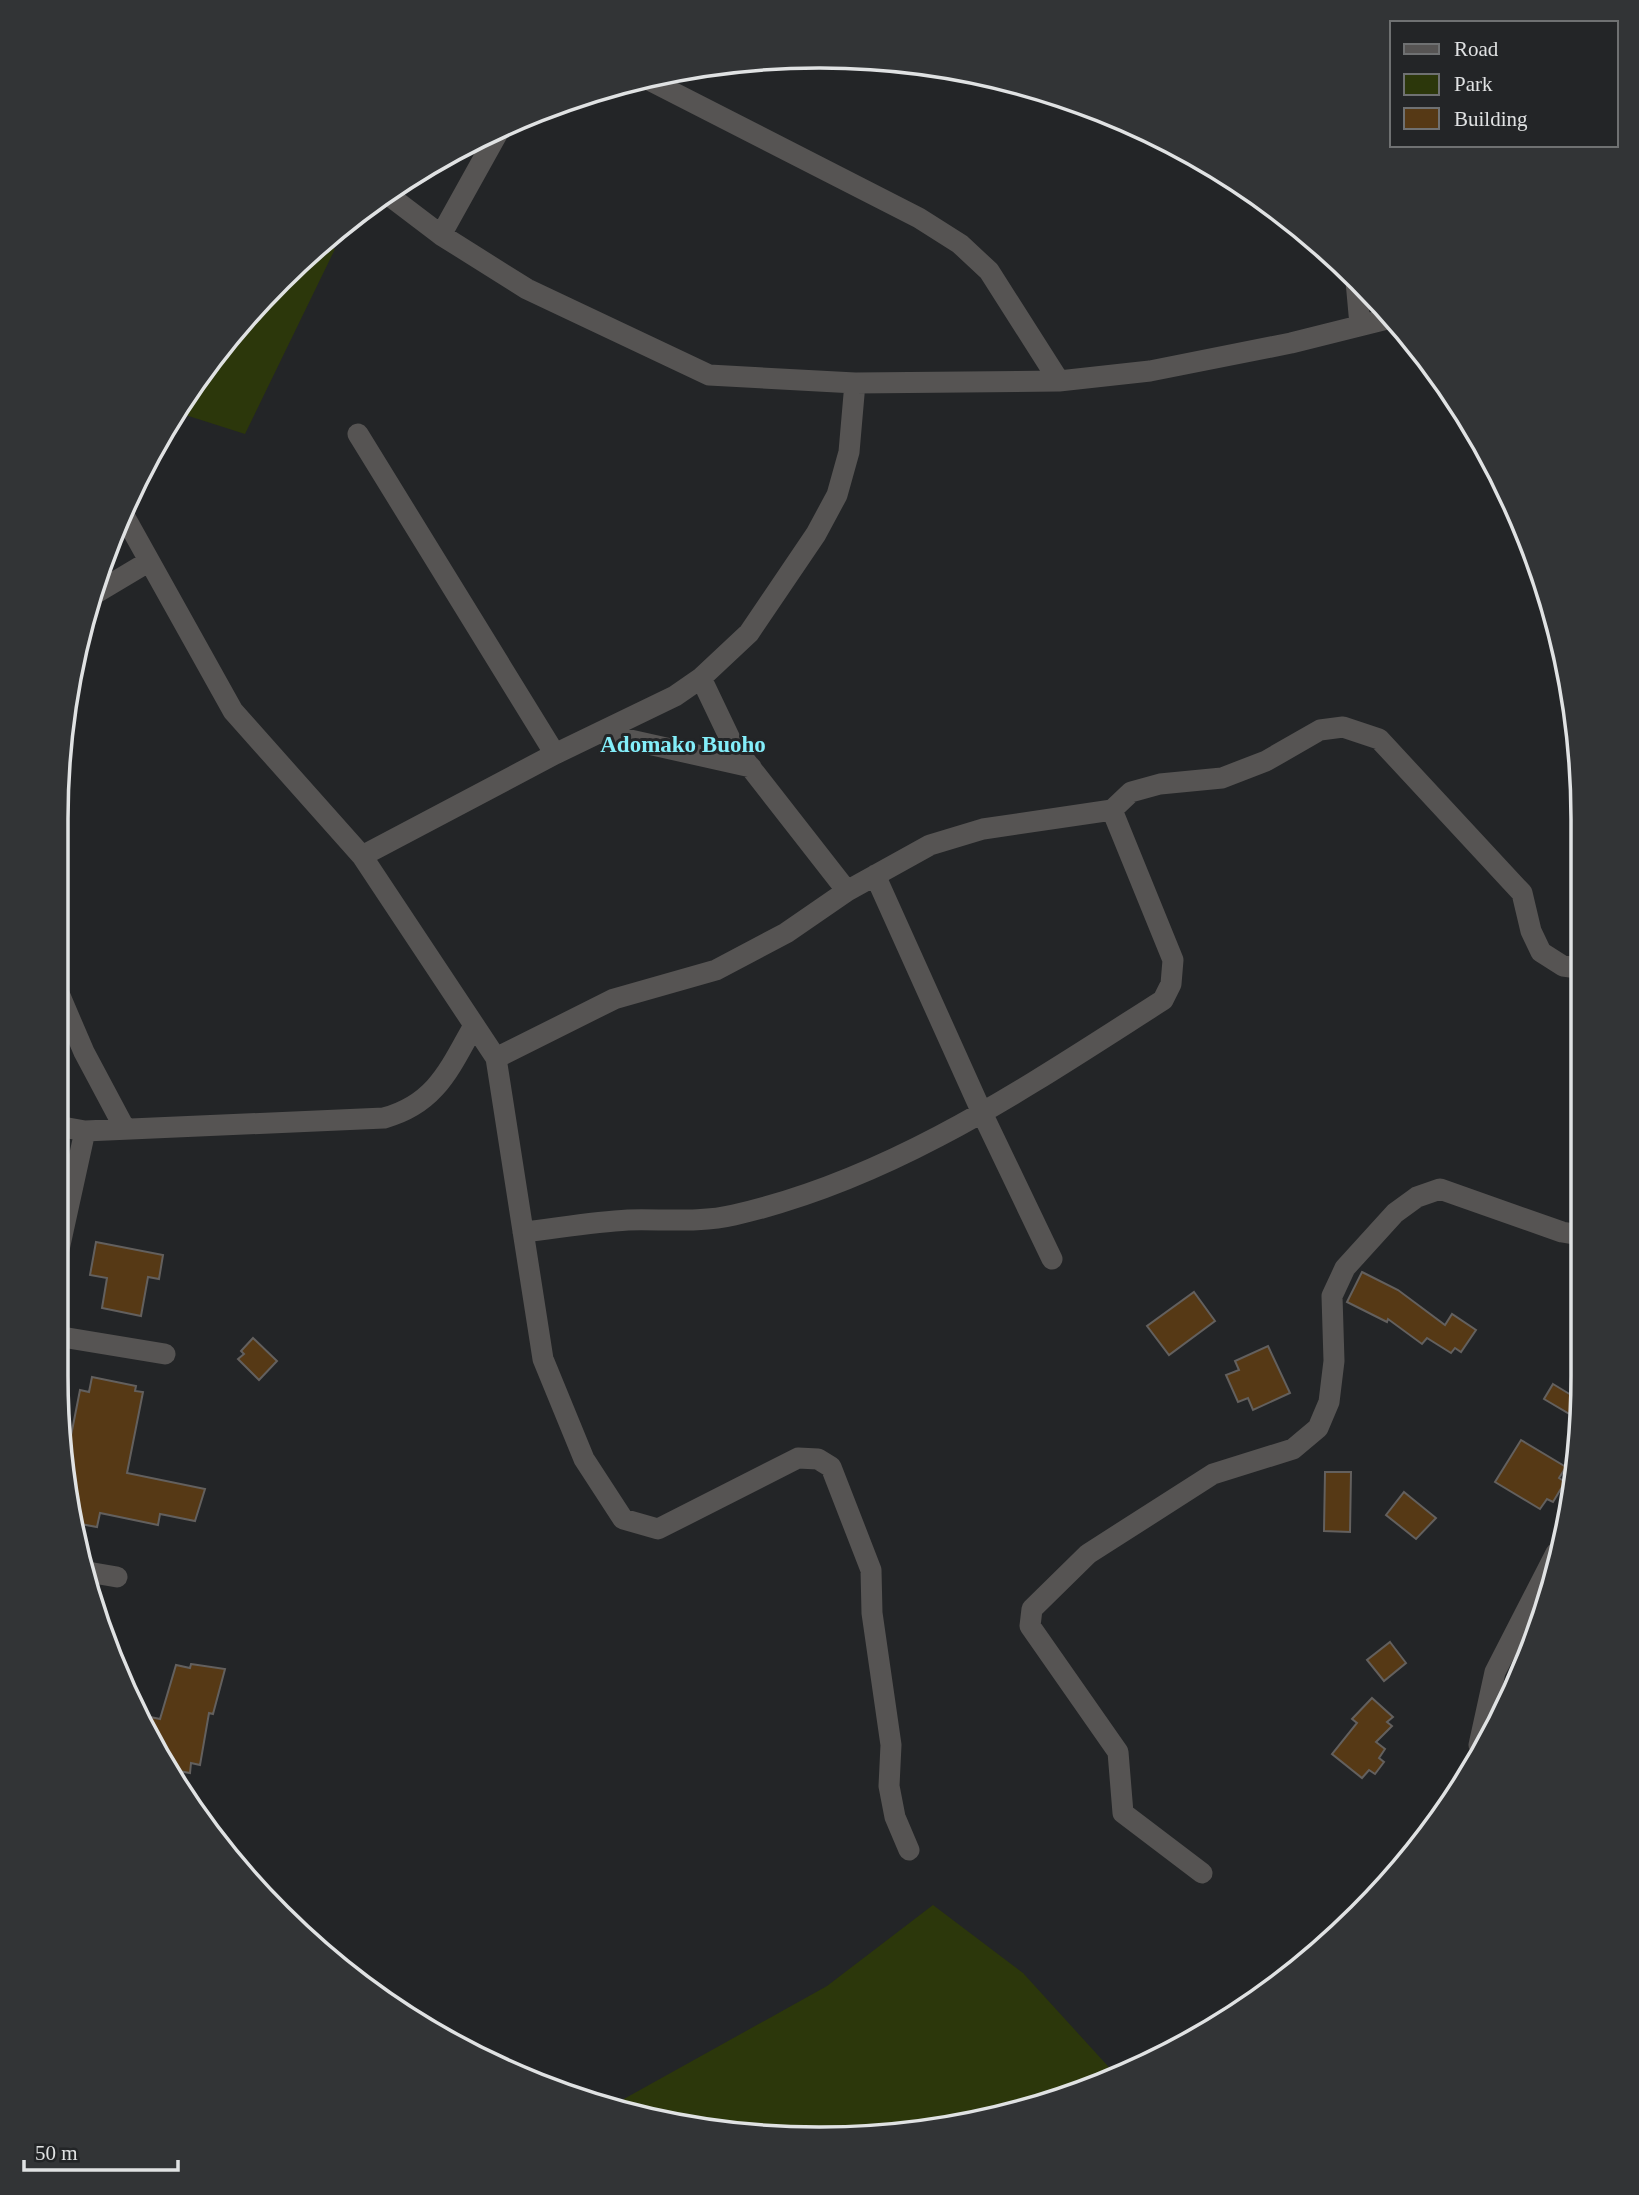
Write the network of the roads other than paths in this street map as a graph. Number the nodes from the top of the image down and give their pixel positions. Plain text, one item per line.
1 (660, 86) edge
2 (492, 144) edge
3 (395, 200) edge
4 (441, 235) junction
5 (1357, 295) edge
6 (1381, 320) edge
7 (1360, 325) junction
8 (1059, 381) junction
9 (855, 383) junction
10 (358, 434) dead end
11 (128, 524) edge
12 (148, 562) junction
13 (105, 588) edge
14 (701, 678) junction
15 (599, 733) junction
16 (555, 754) junction
17 (751, 767) junction
18 (1112, 810) junction
19 (362, 856) junction
20 (875, 875) junction
21 (847, 891) junction
22 (1571, 967) edge
23 (68, 1015) edge
24 (473, 1027) junction
25 (496, 1058) junction
26 (983, 1115) junction
27 (68, 1128) edge
28 (125, 1129) junction
29 (85, 1131) junction
30 (68, 1208) edge
31 (523, 1232) junction
32 (1571, 1234) edge
33 (1052, 1259) dead end
34 (68, 1338) edge
35 (165, 1354) dead end
36 (95, 1573) edge
37 (117, 1577) dead end
38 (1542, 1581) edge
39 (1483, 1727) edge
40 (909, 1850) dead end
41 (1202, 1873) dead end

1 - 8 street
2 - 4 street
3 - 4 street
4 - 9 street
5 - 7 street
6 - 7 street
7 - 8 street
8 - 9 street
9 - 14 street
10 - 16 street
11 - 12 street
12 - 13 street
12 - 19 street
14 - 15 street
14 - 17 street
15 - 16 street
15 - 17 street
16 - 19 street
17 - 21 street
18 - 20 street
18 - 22 street
18 - 26 street
19 - 24 street
20 - 21 street
20 - 26 street
21 - 25 street
23 - 28 street
24 - 25 street
24 - 28 street
25 - 31 street
26 - 31 street
26 - 33 street
27 - 29 street
28 - 29 street
29 - 30 street
31 - 40 street
32 - 41 street
34 - 35 street
36 - 37 street
38 - 39 street

